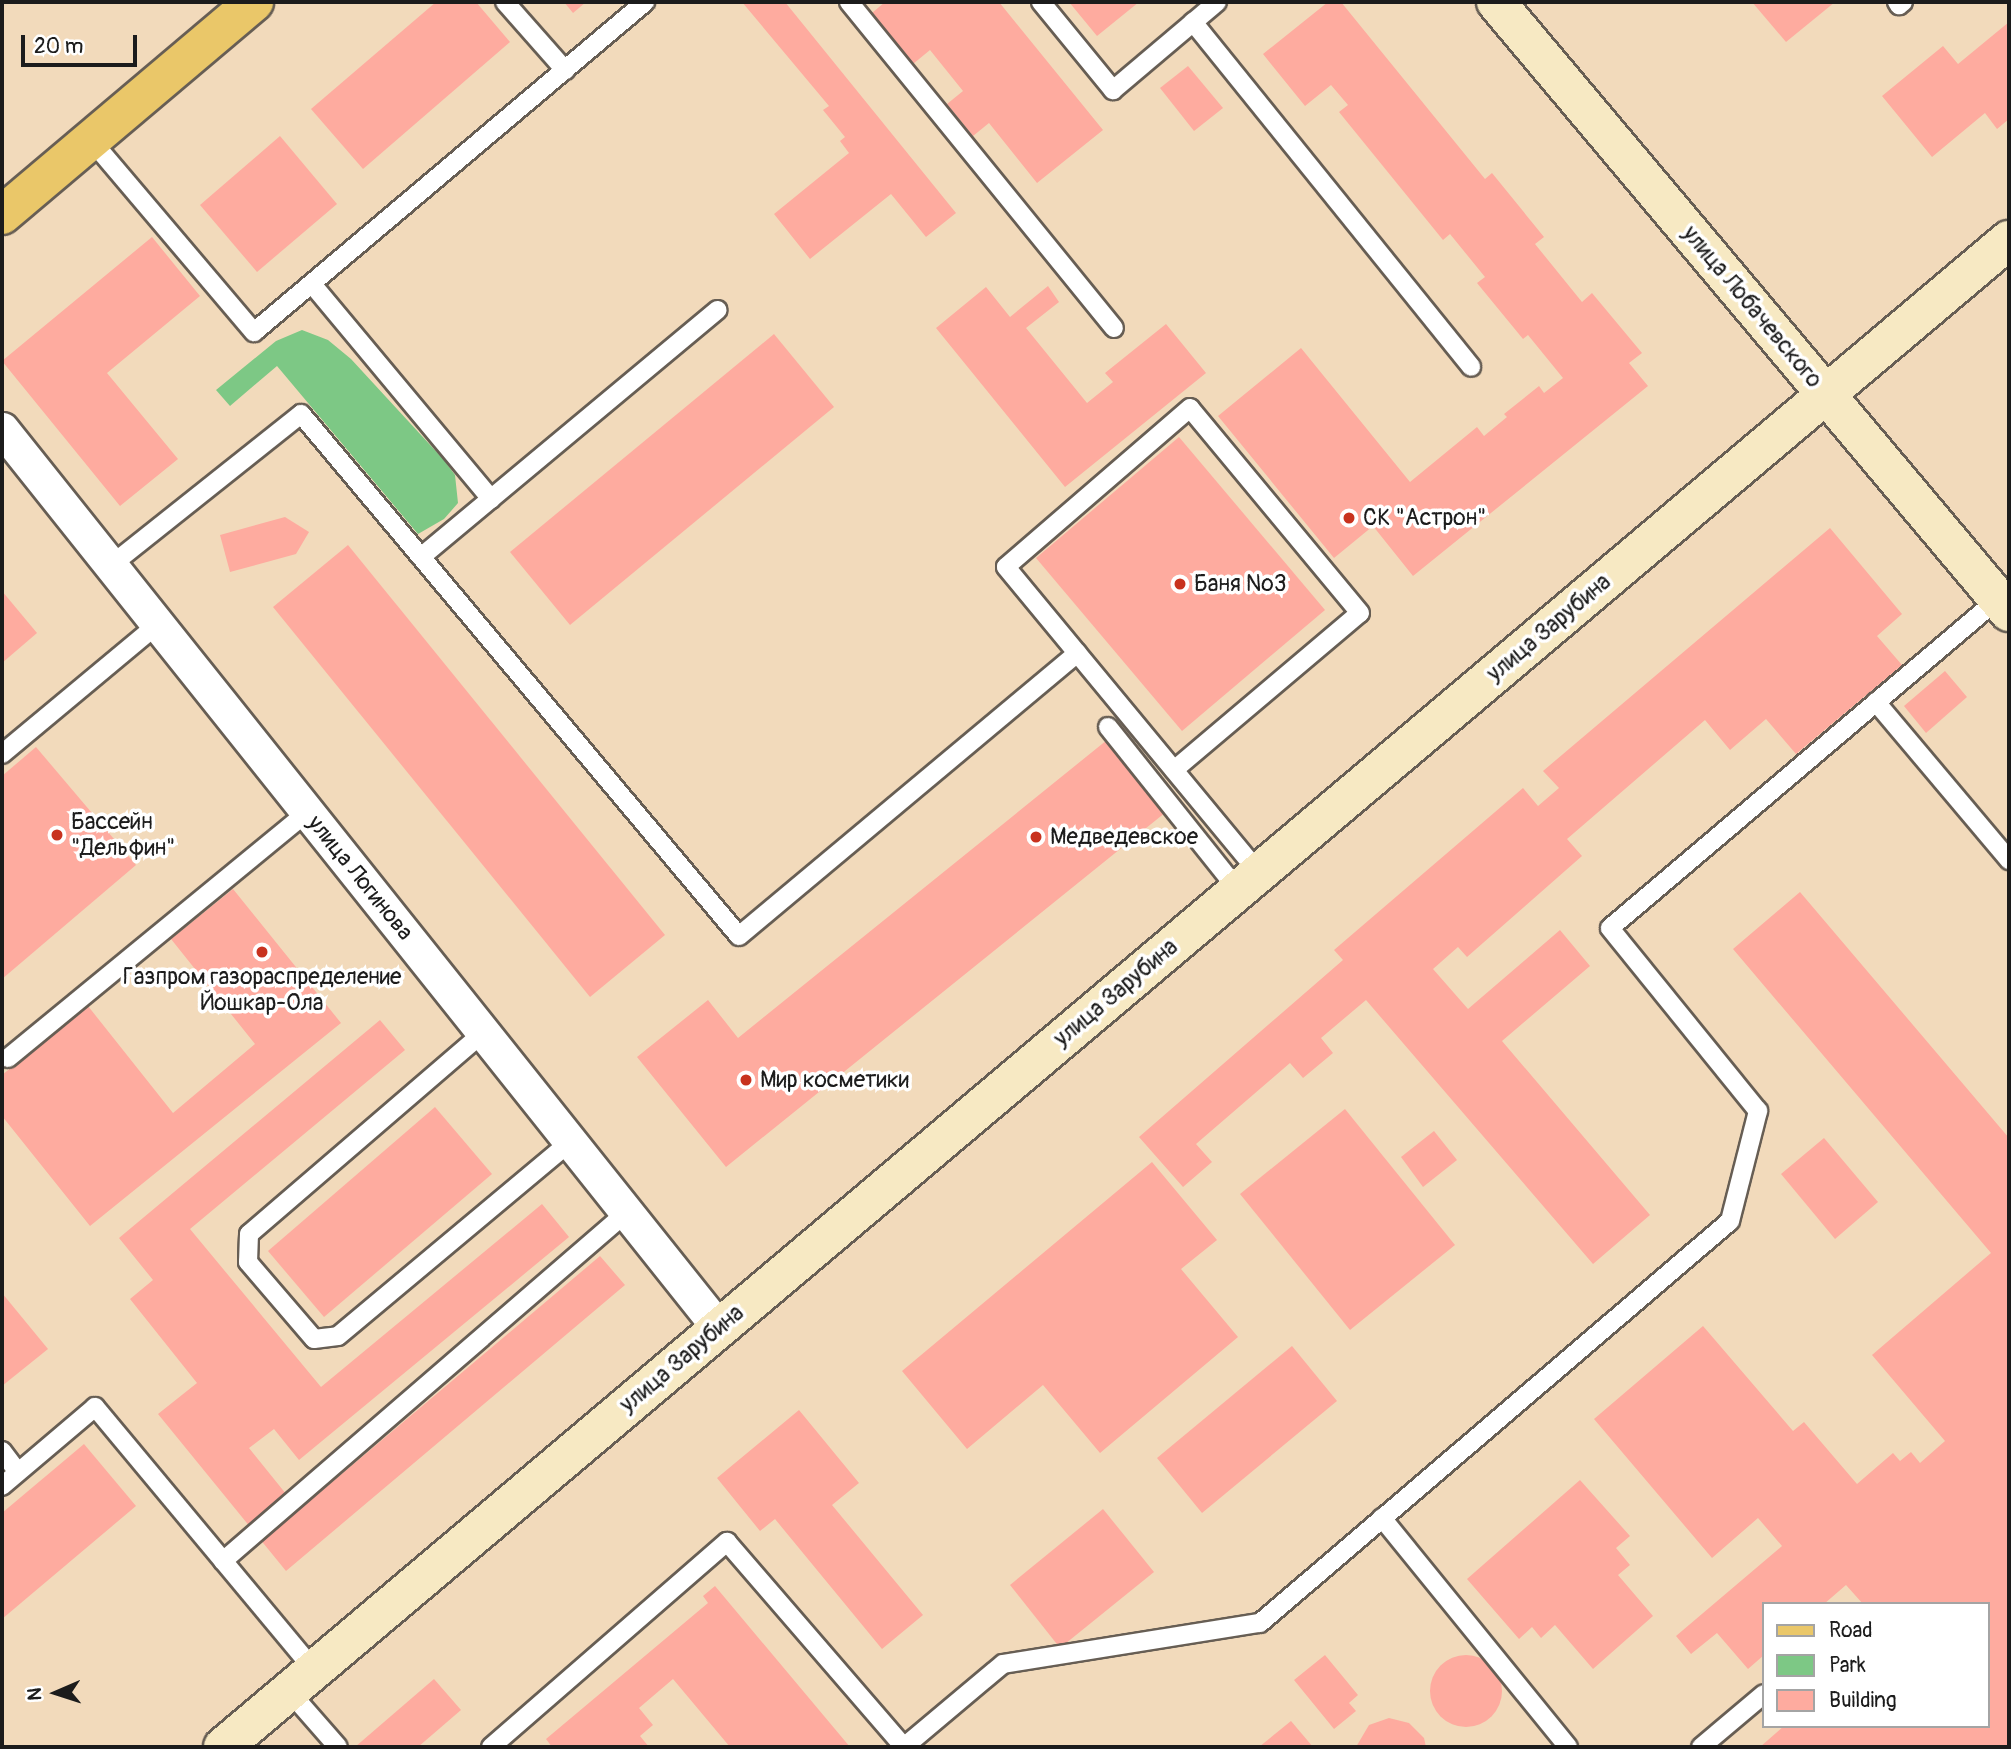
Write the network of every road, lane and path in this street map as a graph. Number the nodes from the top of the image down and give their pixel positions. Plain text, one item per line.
1 (254, 2) edge
2 (505, 2) edge
3 (645, 2) edge
4 (849, 2) edge
5 (1041, 2) edge
6 (1217, 2) edge
7 (1496, 2) edge
8 (1897, 2) edge
9 (1903, 2) edge
10 (1193, 22) junction
11 (565, 70) junction
12 (91, 140) junction
13 (2, 215) edge
14 (2009, 240) edge
15 (312, 284) junction
16 (717, 310) dead end
17 (1114, 328) dead end
18 (1471, 367) dead end
19 (1826, 394) junction
20 (2, 429) edge
21 (491, 499) junction
22 (421, 557) junction
23 (110, 566) junction
24 (2004, 605) edge
25 (158, 625) junction
26 (1077, 653) junction
27 (1876, 702) junction
28 (1108, 727) dead end
29 (3, 751) edge
30 (1174, 770) junction
31 (307, 812) junction
32 (2009, 860) edge
33 (1248, 881) junction
34 (484, 1032) junction
35 (8, 1058) dead end
36 (571, 1141) junction
37 (627, 1213) junction
38 (719, 1328) junction
39 (2, 1451) edge
40 (18, 1472) junction
41 (2, 1486) edge
42 (1382, 1518) junction
43 (223, 1561) junction
44 (301, 1681) junction
45 (1762, 1696) edge
46 (223, 1747) edge
47 (338, 1747) edge
48 (491, 1747) edge
49 (904, 1747) edge
50 (1567, 1747) edge
51 (1701, 1747) edge

1 - 12 main road
2 - 11 lane
3 - 11 lane
4 - 17 lane
5 - 10 lane
6 - 10 lane
7 - 19 street, улица Лобачевского
8 - 9 lane
10 - 18 lane
11 - 15 lane
12 - 13 main road
12 - 15 lane
14 - 19 street, улица Зарубина
15 - 21 lane
16 - 21 lane
19 - 24 street, улица Лобачевского
19 - 33 street, улица Зарубина
20 - 23 street, улица Логинова
21 - 22 lane
22 - 23 lane
22 - 26 lane
23 - 25 street, улица Логинова
24 - 27 lane
25 - 29 lane
25 - 31 street, улица Логинова
26 - 30 lane
26 - 30 lane
27 - 32 lane
27 - 42 lane
28 - 33 lane
30 - 33 lane
31 - 34 street, улица Логинова
31 - 35 lane
33 - 38 street, улица Зарубина
34 - 36 street, улица Логинова
34 - 36 lane
36 - 37 street, улица Логинова
37 - 38 street, улица Логинова
37 - 43 lane
38 - 44 street, улица Зарубина
39 - 40 lane
40 - 41 lane
40 - 43 lane
42 - 49 lane
42 - 50 lane
43 - 44 lane
44 - 46 street, улица Зарубина
44 - 47 lane
45 - 51 lane
48 - 49 lane

